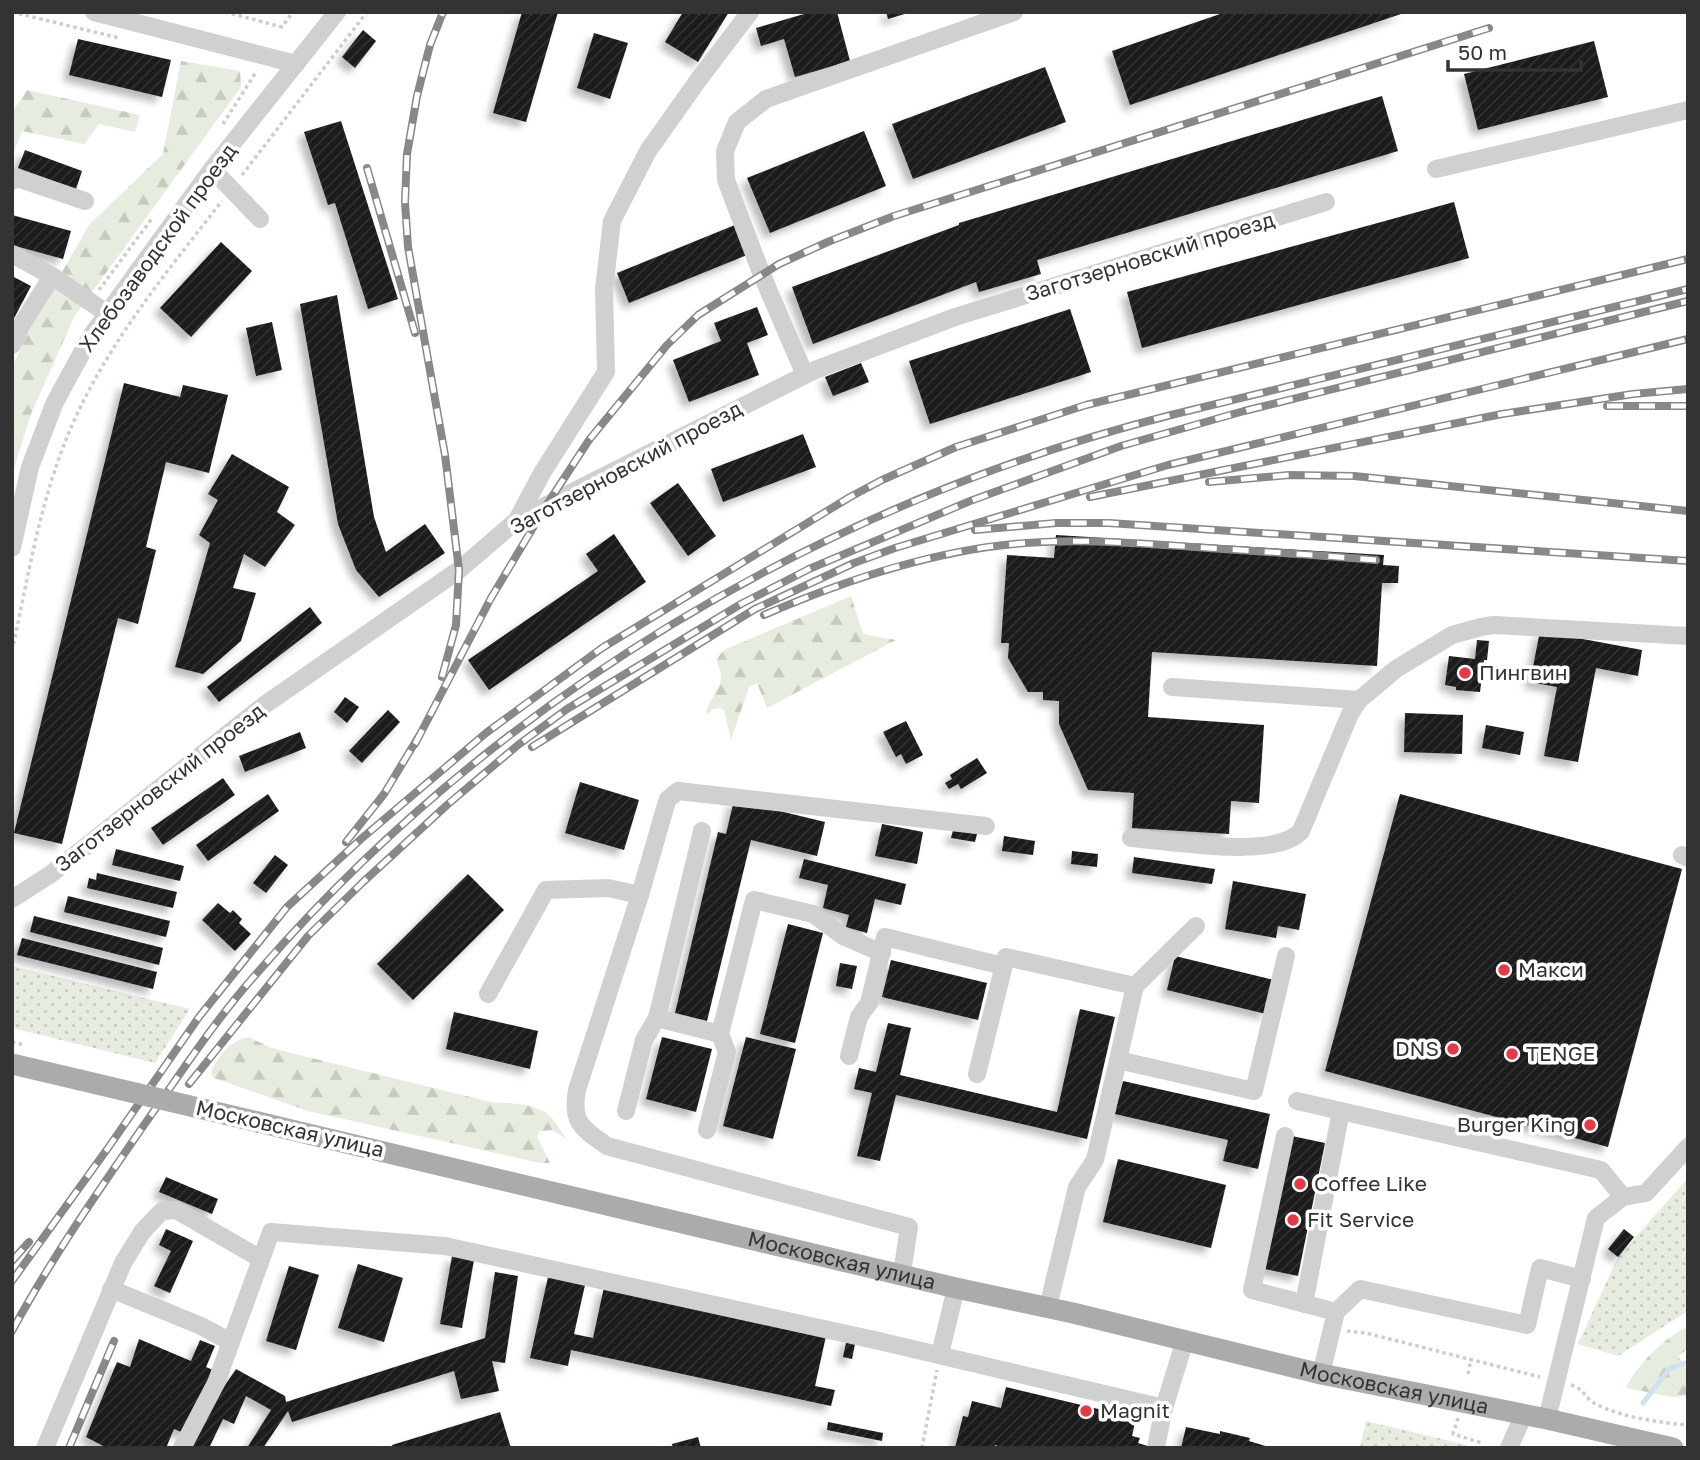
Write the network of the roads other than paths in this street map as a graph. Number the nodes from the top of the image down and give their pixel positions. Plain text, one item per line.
1 (94, 12) edge
2 (337, 12) edge
3 (750, 12) edge
4 (1014, 12) edge
5 (296, 64) junction
6 (1688, 110) edge
7 (212, 169) junction
8 (1436, 169) dead end
9 (12, 181) edge
10 (85, 201) dead end
11 (1326, 202) dead end
12 (260, 219) dead end
13 (12, 254) edge
14 (52, 275) junction
15 (108, 314) junction
16 (12, 345) edge
17 (805, 376) junction
18 (517, 520) junction
19 (12, 548) edge
20 (1688, 636) edge
21 (1172, 687) dead end
22 (1359, 700) junction
23 (986, 826) dead end
24 (702, 831) dead end
25 (1131, 838) dead end
26 (640, 895) junction
27 (12, 900) edge
28 (1196, 926) dead end
29 (881, 953) junction
30 (1286, 956) dead end
31 (1003, 965) junction
32 (1135, 986) junction
33 (488, 994) dead end
34 (657, 1018) junction
35 (720, 1034) junction
36 (849, 1056) dead end
37 (1118, 1060) junction
38 (12, 1064) edge
39 (977, 1074) dead end
40 (1297, 1101) dead end
41 (626, 1111) dead end
42 (1341, 1111) junction
43 (707, 1130) dead end
44 (1286, 1136) dead end
45 (1688, 1147) edge
46 (1623, 1197) junction
47 (261, 1259) junction
48 (902, 1273) junction
49 (1582, 1279) junction
50 (956, 1287) junction
51 (111, 1289) junction
52 (1304, 1304) junction
53 (1048, 1307) junction
54 (1334, 1321) junction
55 (1185, 1340) junction
56 (231, 1342) junction
57 (940, 1354) junction
58 (1321, 1374) junction
59 (1164, 1408) junction
60 (1524, 1414) junction
61 (1547, 1419) junction
62 (1156, 1447) edge
63 (45, 1448) edge
64 (183, 1448) edge
65 (1509, 1448) edge
66 (1673, 1448) edge

1 - 5 street
2 - 5 street, Хлебозаводской проезд
3 - 18 street
4 - 17 street
5 - 7 street, Хлебозаводской проезд
6 - 8 street
7 - 12 street
7 - 15 street, Хлебозаводской проезд
9 - 10 street
11 - 17 street, Заготзерновский проезд
13 - 14 street
14 - 15 street
14 - 16 street
15 - 19 street, Хлебозаводской проезд
17 - 18 street, Заготзерновский проезд
18 - 27 street, Заготзерновский проезд
20 - 22 street
21 - 22 street
22 - 25 street
23 - 26 street
24 - 34 street
26 - 33 street
26 - 48 street
28 - 32 street
29 - 31 street
29 - 35 street
29 - 36 street
30 - 37 street
31 - 32 street
31 - 39 street
32 - 37 street
34 - 35 street
34 - 41 street
35 - 43 street
37 - 53 street
38 - 48 main road, Московская улица, bridge
40 - 42 street
42 - 46 street
42 - 52 street
44 - 52 street
45 - 46 street
46 - 49 street
47 - 51 street
47 - 56 street
47 - 57 street
48 - 50 main road, Московская улица
49 - 54 street
49 - 61 street
50 - 53 main road, Московская улица
50 - 57 street
51 - 56 street
51 - 63 street
52 - 54 street
53 - 55 main road, Московская улица
54 - 58 street
55 - 58 main road, Московская улица
55 - 59 street
56 - 64 street
57 - 59 street
58 - 60 main road, Московская улица
59 - 62 street
60 - 61 main road, Московская улица
60 - 65 street
61 - 66 main road, Московская улица

